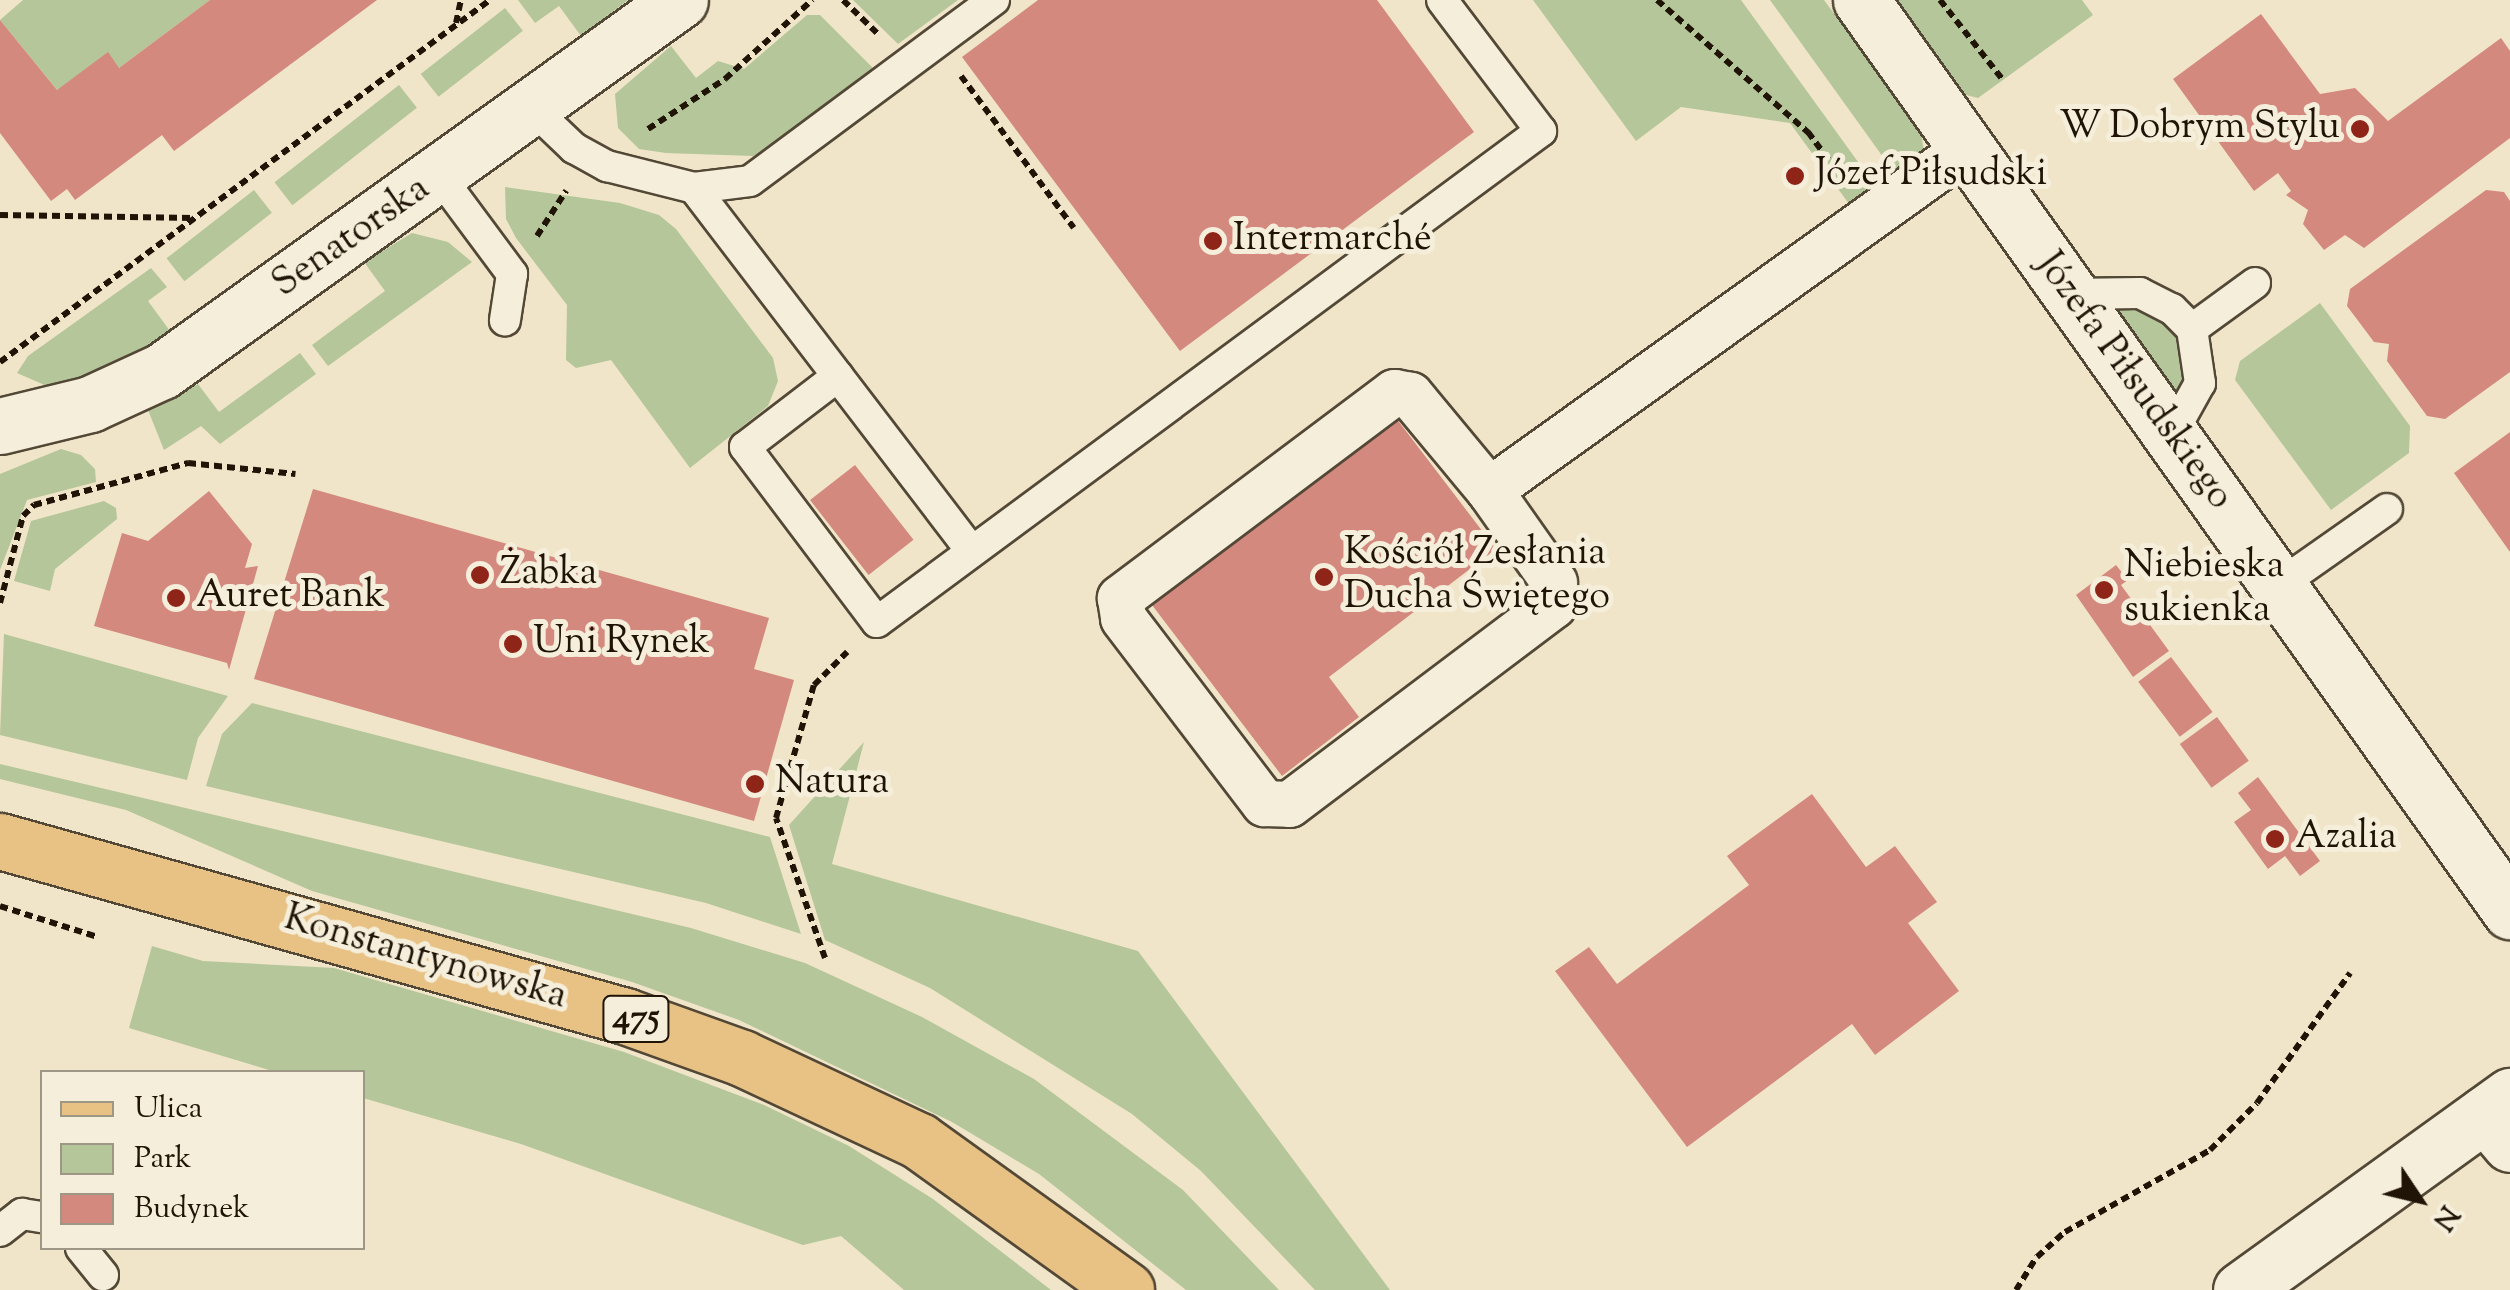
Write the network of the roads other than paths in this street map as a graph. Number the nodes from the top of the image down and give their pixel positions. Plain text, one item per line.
1 (680, 0) edge
2 (994, 0) edge
3 (1442, 0) edge
4 (1860, 0) edge
5 (533, 109) junction
6 (1965, 149) junction
7 (440, 177) junction
8 (694, 188) junction
9 (2255, 284) dead end
10 (2069, 294) junction
11 (505, 320) dead end
12 (2192, 330) junction
13 (838, 376) junction
14 (0, 426) edge
15 (2171, 436) junction
16 (1489, 490) junction
17 (2387, 509) dead end
18 (972, 551) junction
19 (2279, 585) junction
20 (0, 841) edge
21 (2510, 910) edge
22 (2502, 1118) edge
23 (40, 1217) edge
24 (0, 1231) edge
25 (83, 1250) edge
26 (103, 1275) dead end
27 (1107, 1283) edge
28 (2241, 1290) edge

1 - 5 street, Senatorska
2 - 8 lane
3 - 18 lane
4 - 6 street, Józefa Piłsudskiego
5 - 7 street, Senatorska
5 - 8 lane
6 - 10 street, Józefa Piłsudskiego
6 - 16 street
7 - 11 lane
7 - 14 street, Senatorska
8 - 13 lane
9 - 12 lane
10 - 12 lane
10 - 15 street, Józefa Piłsudskiego
12 - 15 lane
13 - 18 lane
13 - 18 lane
15 - 19 street, Józefa Piłsudskiego
16 - 16 street
17 - 19 lane
19 - 21 street, Józefa Piłsudskiego
20 - 27 main road, Konstantynowska / 475
22 - 28 street
23 - 24 lane
25 - 26 lane

